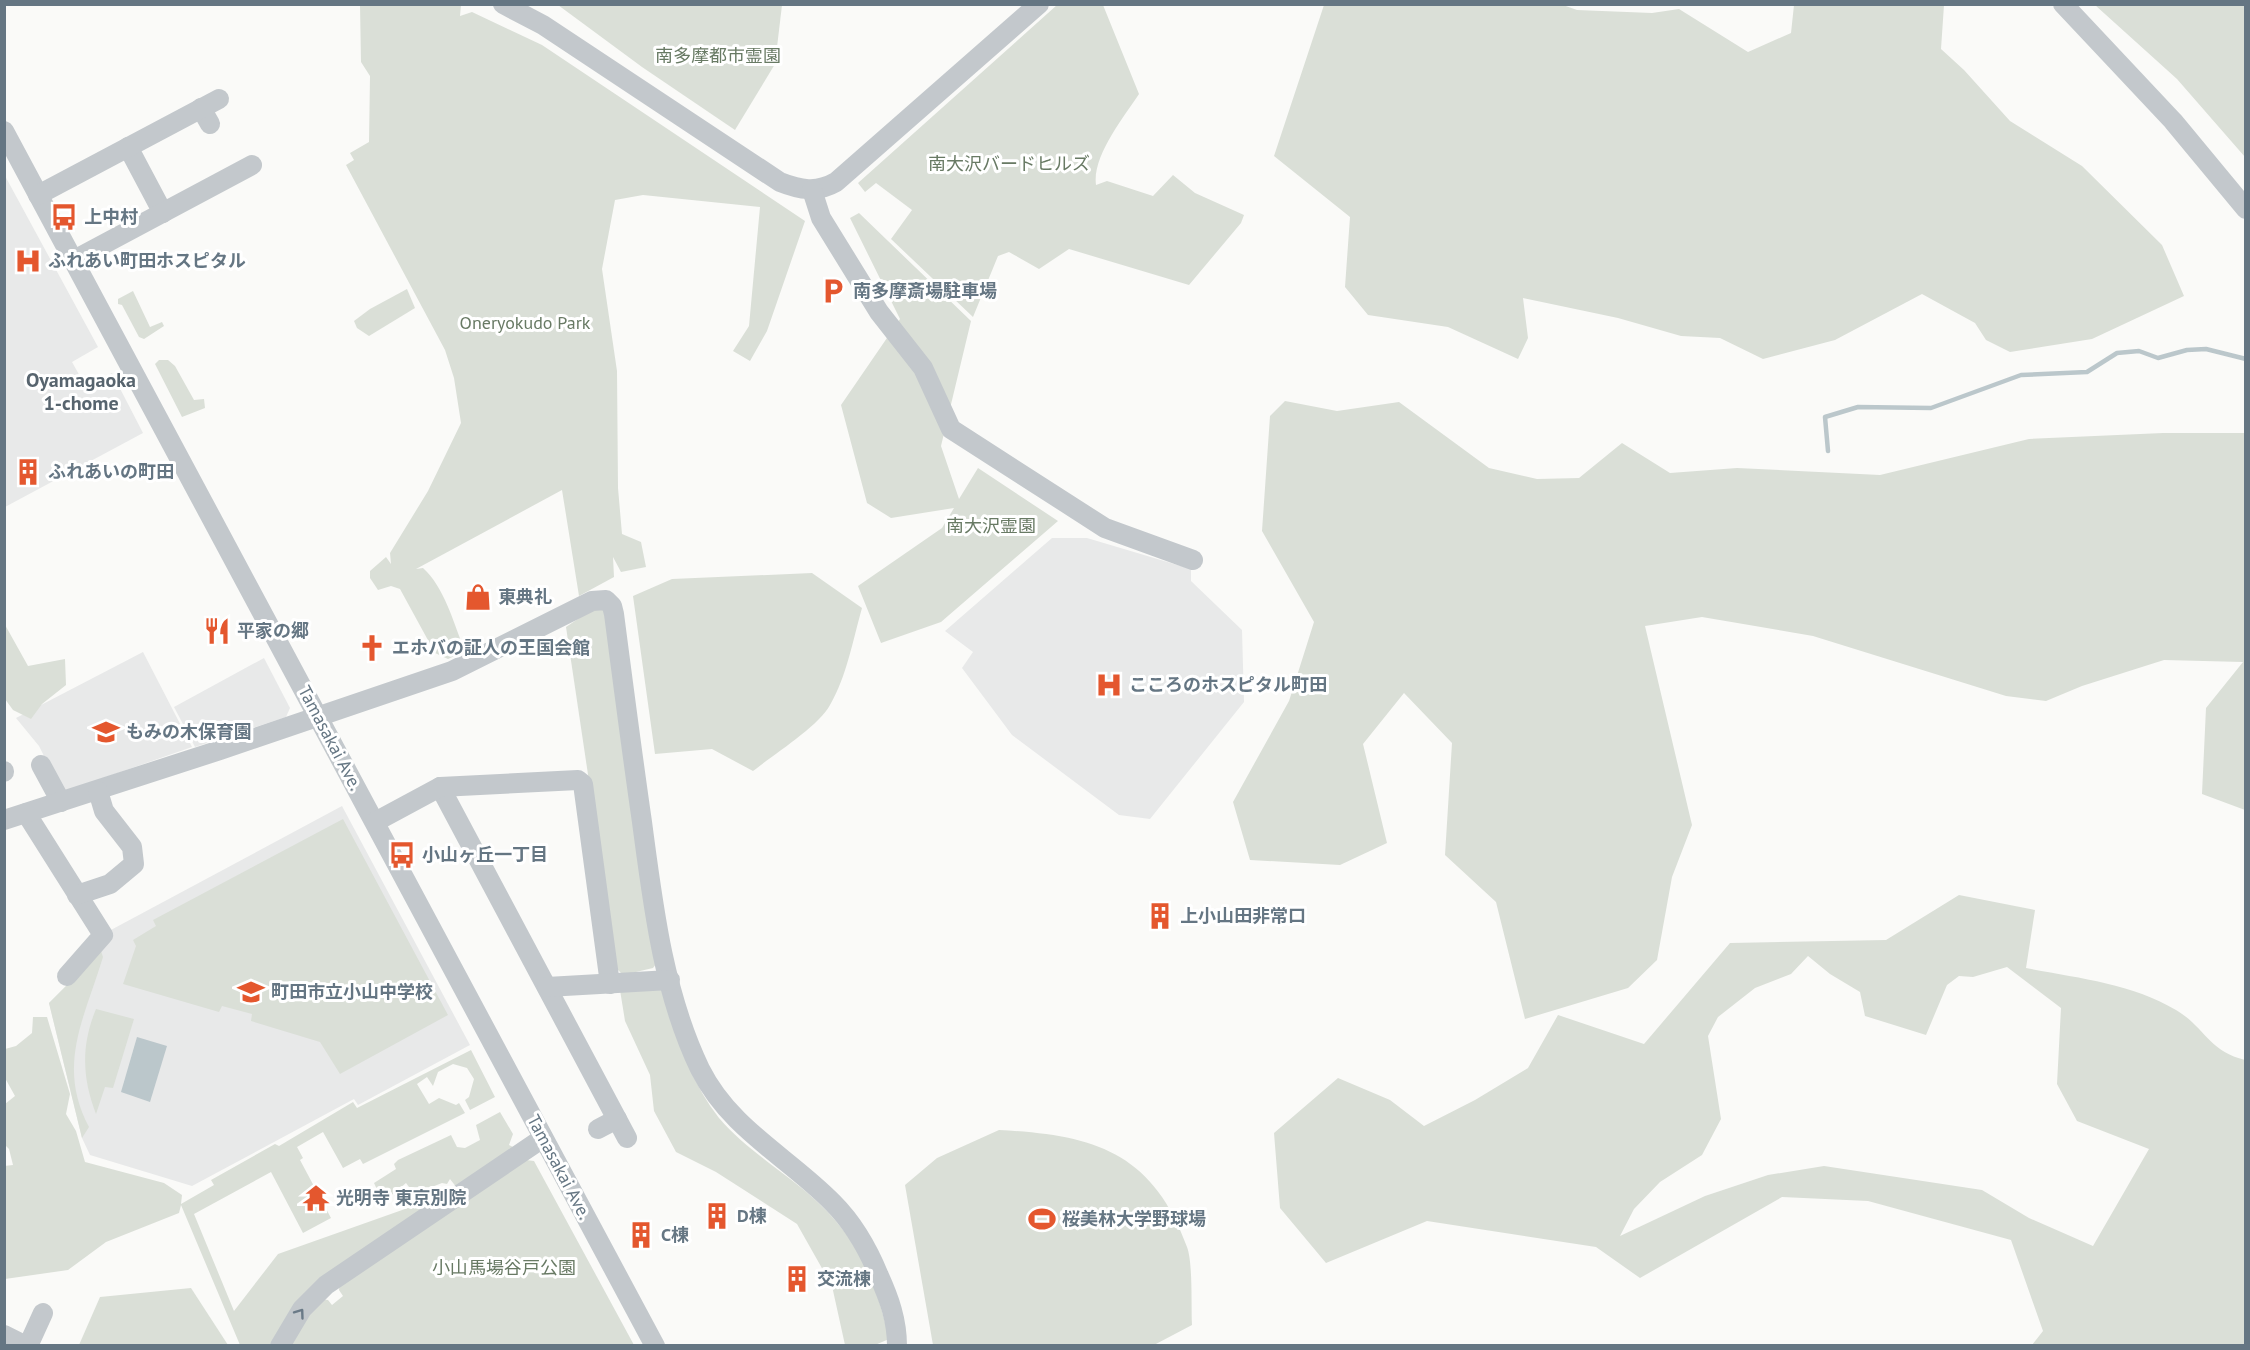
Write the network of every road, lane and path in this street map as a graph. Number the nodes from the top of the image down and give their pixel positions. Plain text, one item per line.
1 (503, 4) edge
2 (1039, 4) edge
3 (2063, 4) edge
4 (219, 99) dead end
5 (4, 131) edge
6 (128, 147) junction
7 (239, 165) dead end
8 (812, 190) junction
9 (38, 195) junction
10 (2246, 209) edge
11 (163, 213) junction
12 (74, 260) junction
13 (1193, 560) dead end
14 (318, 718) junction
15 (41, 765) dead end
16 (440, 787) junction
17 (98, 791) junction
18 (61, 802) junction
19 (26, 813) junction
20 (4, 820) edge
21 (375, 822) junction
22 (77, 894) junction
23 (67, 976) dead end
24 (670, 980) junction
25 (610, 984) junction
26 (547, 987) junction
27 (617, 1119) junction
28 (598, 1129) dead end
29 (543, 1138) junction
30 (627, 1138) dead end
31 (43, 1312) dead end
32 (4, 1335) edge
33 (27, 1346) edge
34 (280, 1346) edge
35 (655, 1346) edge
36 (897, 1346) edge

1 - 8 street
2 - 8 street
3 - 10 street
4 - 6 street
5 - 9 street, Tamasakai Ave.
6 - 9 street
6 - 11 street
7 - 11 street
8 - 13 street
9 - 12 street, Tamasakai Ave.
11 - 12 street
12 - 14 street, Tamasakai Ave.
14 - 17 street
14 - 21 street, Tamasakai Ave.
14 - 24 street
15 - 18 street
16 - 21 street
16 - 25 street
16 - 26 street
17 - 18 street
17 - 22 street
18 - 19 street
19 - 20 street
19 - 22 street
21 - 29 street, Tamasakai Ave.
22 - 23 street
24 - 25 street
24 - 36 street
25 - 26 street
26 - 27 street
27 - 28 street
27 - 30 street
34 -> 29 street
29 - 35 street, Tamasakai Ave.
31 - 33 street
32 - 33 street

